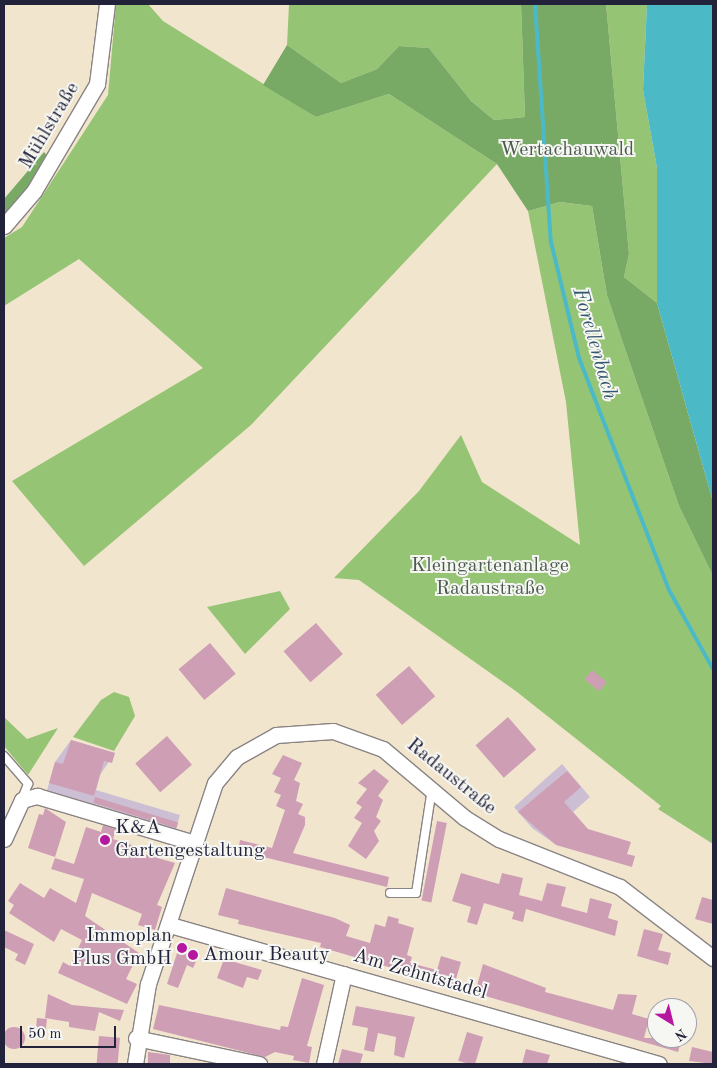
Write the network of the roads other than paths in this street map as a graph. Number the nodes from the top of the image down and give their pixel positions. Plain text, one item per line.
1 (107, 4) edge
2 (4, 226) edge
3 (4, 756) edge
4 (433, 787) junction
5 (22, 800) junction
6 (4, 839) edge
7 (195, 843) junction
8 (390, 893) dead end
9 (170, 925) junction
10 (713, 958) edge
11 (344, 974) junction
12 (136, 1038) junction
13 (136, 1064) edge
14 (259, 1064) edge
15 (324, 1064) edge
16 (659, 1064) edge

1 - 2 street, Mühlstraße
3 - 5 lane
4 - 7 street, Radaustraße
4 - 8 lane
4 - 10 street, Radaustraße
5 - 6 street
5 - 7 street
7 - 9 street, Radaustraße
9 - 11 street, Am Zehntstadel
9 - 12 street, Radaustraße
11 - 15 street
11 - 16 street, Am Zehntstadel
12 - 13 street, Radaustraße
12 - 14 street

